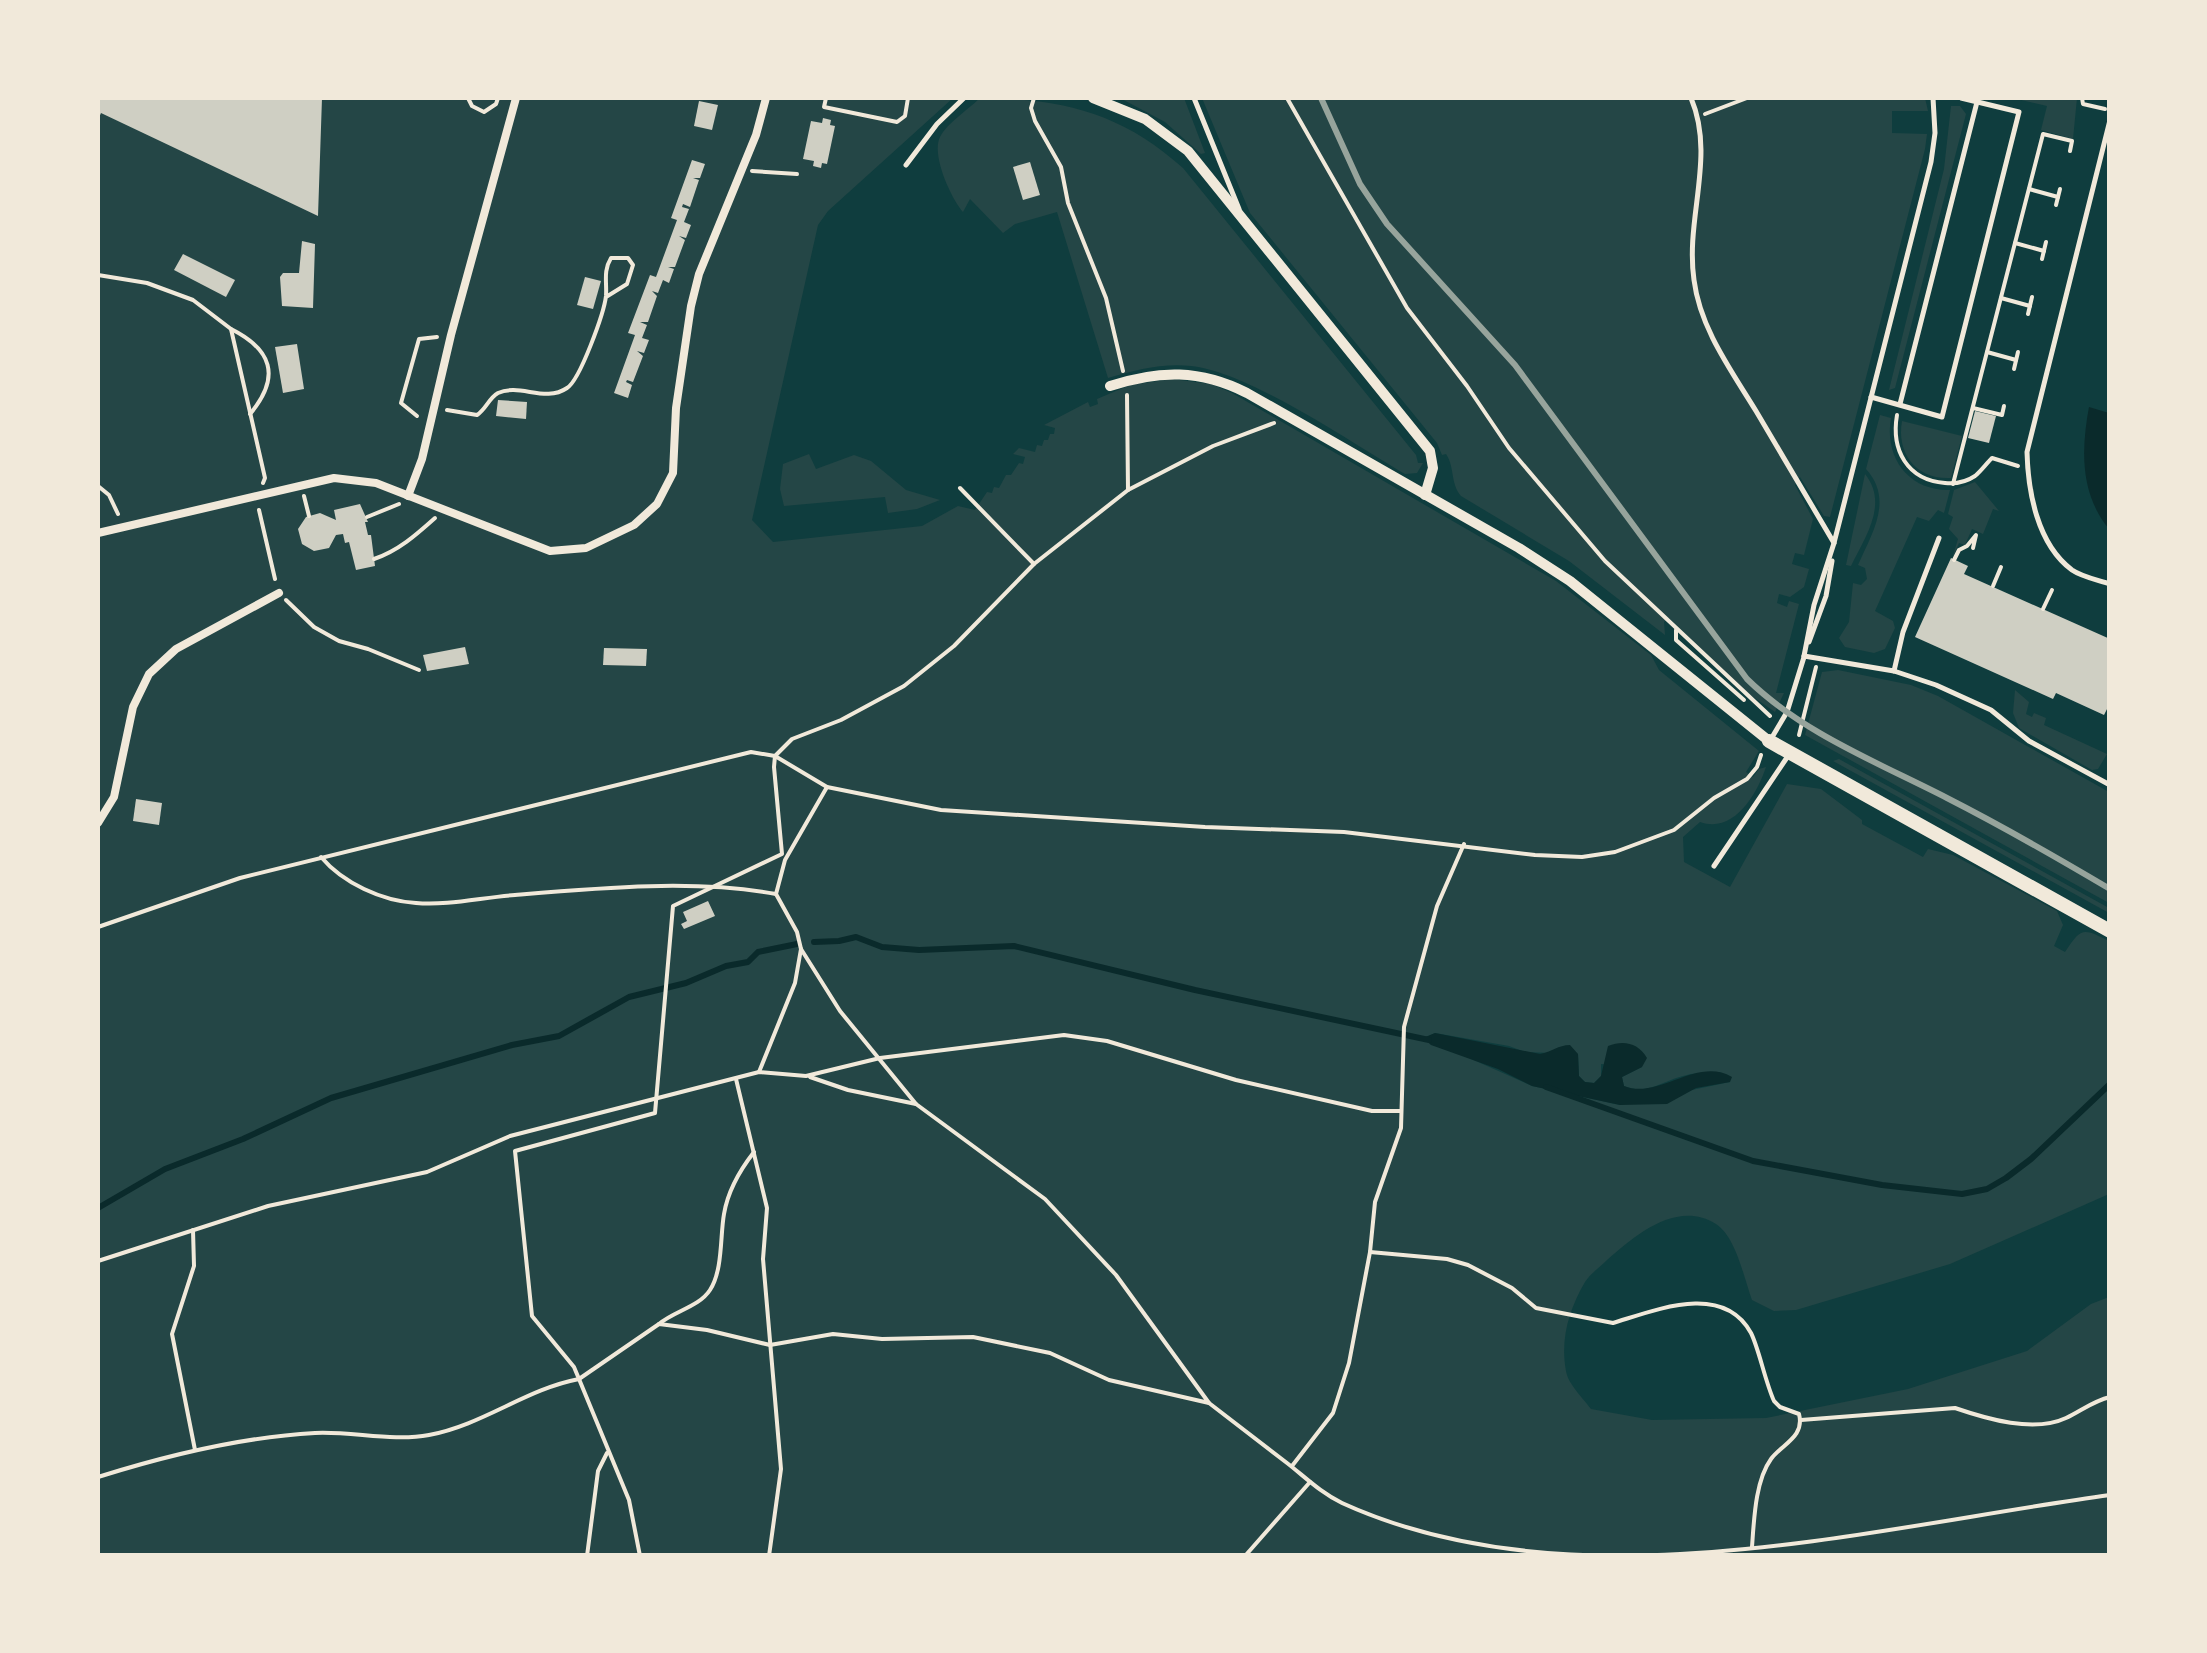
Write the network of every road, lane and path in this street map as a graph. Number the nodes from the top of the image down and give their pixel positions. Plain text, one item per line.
1 (468, 98) edge
2 (498, 98) edge
3 (516, 98) edge
4 (766, 98) edge
5 (826, 98) edge
6 (908, 98) edge
7 (964, 98) edge
8 (1034, 98) edge
9 (1093, 98) edge
10 (1194, 98) edge
11 (1287, 98) edge
12 (1690, 98) edge
13 (1747, 98) edge
14 (1933, 98) edge
15 (1961, 98) edge
16 (2082, 98) edge
17 (1978, 102) junction
18 (2110, 110) edge
19 (1699, 116) junction
20 (2110, 120) edge
21 (2070, 150) dead end
22 (906, 164) dead end
23 (744, 169) junction
24 (797, 174) dead end
25 (2029, 189) junction
26 (2060, 189) dead end
27 (2058, 197) junction
28 (2056, 205) dead end
29 (1242, 216) junction
30 (2046, 242) dead end
31 (2015, 243) junction
32 (2044, 251) junction
33 (2042, 260) dead end
34 (98, 275) edge
35 (2032, 297) dead end
36 (606, 298) junction
37 (2001, 298) junction
38 (2030, 306) junction
39 (2028, 314) dead end
40 (230, 329) junction
41 (451, 335) junction
42 (1987, 352) junction
43 (2018, 352) dead end
44 (2016, 360) junction
45 (2014, 369) dead end
46 (1126, 381) junction
47 (1110, 386) dead end
48 (1871, 397) junction
49 (433, 405) junction
50 (1900, 405) junction
51 (2004, 406) dead end
52 (1972, 408) junction
53 (250, 414) junction
54 (1290, 417) junction
55 (428, 426) junction
56 (2028, 468) junction
57 (301, 484) junction
58 (1953, 484) junction
59 (98, 486) edge
60 (960, 488) dead end
61 (1128, 490) junction
62 (1425, 495) junction
63 (256, 496) junction
64 (408, 496) junction
65 (444, 510) junction
66 (309, 516) dead end
67 (367, 516) dead end
68 (124, 527) junction
69 (98, 533) edge
70 (1939, 538) dead end
71 (1834, 543) junction
72 (1973, 548) dead end
73 (374, 559) dead end
74 (1954, 560) dead end
75 (1034, 564) junction
76 (2001, 568) dead end
77 (2110, 584) edge
78 (1992, 586) dead end
79 (2052, 590) dead end
80 (278, 594) junction
81 (2043, 609) dead end
82 (1687, 649) junction
83 (1804, 656) junction
84 (1818, 659) junction
85 (419, 670) dead end
86 (1894, 671) junction
87 (1750, 709) dead end
88 (1770, 716) dead end
89 (1798, 735) dead end
90 (1769, 740) junction
91 (1790, 754) junction
92 (775, 756) junction
93 (2110, 785) edge
94 (827, 787) junction
95 (98, 823) edge
96 (1464, 844) junction
97 (321, 858) junction
98 (1714, 866) dead end
99 (776, 894) junction
100 (98, 927) edge
101 (2110, 931) edge
102 (801, 949) junction
103 (880, 1058) junction
104 (759, 1072) junction
105 (806, 1076) junction
106 (736, 1079) junction
107 (916, 1104) junction
108 (1400, 1111) junction
109 (755, 1150) junction
110 (192, 1230) junction
111 (1370, 1252) junction
112 (98, 1260) edge
113 (659, 1324) junction
114 (770, 1345) junction
115 (579, 1379) junction
116 (2110, 1397) edge
117 (1209, 1403) junction
118 (1801, 1420) junction
119 (195, 1451) junction
120 (608, 1451) junction
121 (1292, 1466) junction
122 (98, 1477) edge
123 (1310, 1482) junction
124 (2110, 1494) edge
125 (1752, 1547) junction
126 (1740, 1548) junction
127 (586, 1556) edge
128 (640, 1556) edge
129 (769, 1556) edge
130 (1245, 1556) edge
131 (1738, 1556) edge

1 - 2 path
3 - 41 street
4 - 23 street
5 - 6 path
7 - 22 lane
8 - 46 path
9 - 29 street
10 - 29 lane
11 - 82 path
12 - 19 lane
13 - 19 path
14 - 48 lane
15 - 17 lane
16 - 18 path
17 - 50 lane
17 - 50 lane
19 - 71 lane
20 - 56 lane
21 - 25 path
23 - 24 path
23 - 65 street
25 - 27 path
25 - 31 path
26 - 27 path
27 - 28 path
29 - 62 street
30 - 32 path
31 - 32 path
31 - 37 path
32 - 33 path
34 - 40 path
35 - 38 path
36 - 36 path
36 - 49 path
37 - 38 path
37 - 42 path
38 - 39 path
40 - 53 path
40 - 53 path
41 - 49 street
41 - 55 path
42 - 44 path
42 - 52 path
43 - 44 path
44 - 45 path
46 - 47 street
46 - 54 street
46 - 61 path
48 - 50 lane
48 - 71 lane
49 - 55 street
50 - 58 path
51 - 52 path
52 - 58 path
53 - 63 path
54 - 61 path
54 - 62 street
55 - 64 street
56 - 58 path
56 - 77 lane
57 - 63 street
57 - 64 street
57 - 66 path
59 - 68 path
60 - 75 path
61 - 75 path
62 - 90 street
63 - 68 street
63 - 80 path
64 - 65 street
64 - 67 path
65 - 73 path
68 - 69 street
70 - 86 lane
71 - 83 lane
72 - 74 path
75 - 92 path
76 - 78 path
79 - 81 path
80 - 85 path
80 - 95 street
82 - 87 path
82 - 88 path
83 - 84 lane
83 - 90 lane
84 - 86 lane
84 - 89 path
86 - 93 lane
90 - 91 street
90 - 96 path
91 - 98 lane
91 - 101 street
92 - 94 path
92 - 97 path
92 - 115 path
94 - 96 path
94 - 99 path
96 - 108 path
97 - 99 path
97 - 100 path
99 - 102 path
102 - 103 path
102 - 104 path
103 - 105 path
103 - 107 path
103 - 108 path
104 - 105 path
104 - 106 path
105 - 107 path
106 - 109 path
106 - 110 path
107 - 117 path
108 - 111 path
109 - 113 path
109 - 114 path
110 - 112 path
110 - 119 path
111 - 118 path
111 - 121 path
113 - 114 path
113 - 115 path
114 - 117 path
114 - 129 path
115 - 119 path
115 - 120 path
116 - 118 path
117 - 121 path
118 - 125 path
119 - 122 path
120 - 127 path
120 - 128 path
121 - 123 path
123 - 126 path
123 - 130 path
124 - 125 path
125 - 126 path
126 - 131 path

